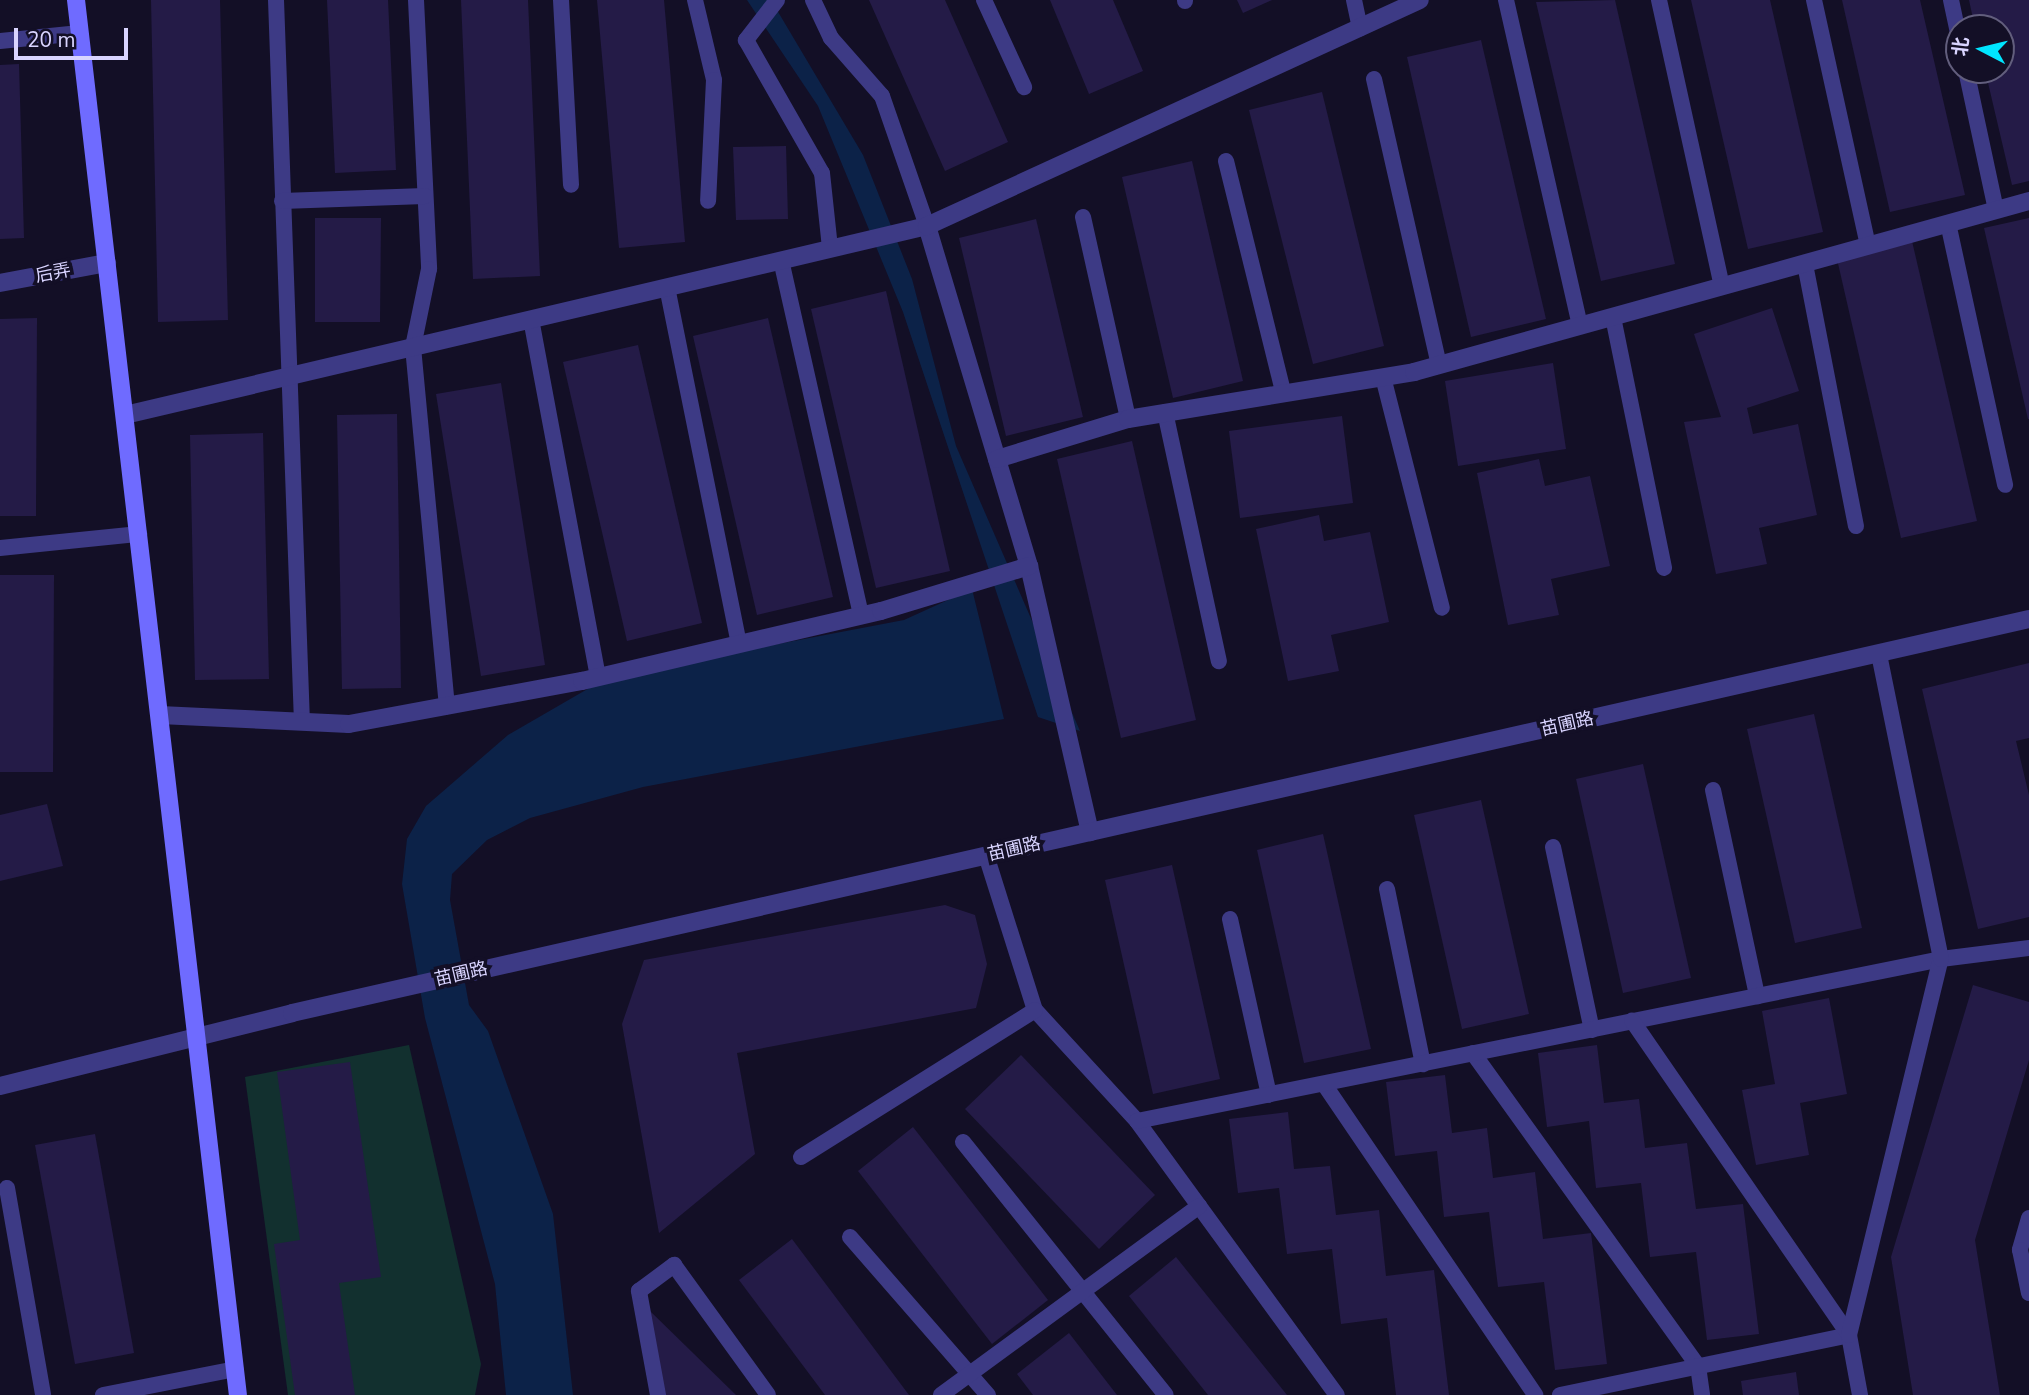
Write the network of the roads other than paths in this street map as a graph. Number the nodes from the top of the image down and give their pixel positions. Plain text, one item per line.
1 (76, 0) edge
2 (276, 0) edge
3 (416, 0) edge
4 (561, 0) edge
5 (695, 0) edge
6 (778, 0) edge
7 (813, 0) edge
8 (984, 0) edge
9 (1354, 0) edge
10 (1420, 0) edge
11 (1506, 0) edge
12 (1659, 0) edge
13 (1814, 0) edge
14 (1360, 28) junction
15 (80, 33) junction
16 (0, 41) edge
17 (1374, 79) dead end
18 (1969, 84) edge
19 (1024, 87) dead end
20 (1226, 161) dead end
21 (571, 185) dead end
22 (425, 196) junction
23 (282, 201) junction
24 (708, 201) dead end
25 (2029, 201) edge
26 (1996, 210) junction
27 (1083, 217) dead end
28 (1948, 223) junction
29 (927, 226) junction
30 (1868, 246) junction
31 (830, 248) junction
32 (781, 260) junction
33 (107, 263) junction
34 (1805, 264) junction
35 (0, 283) edge
36 (1722, 286) junction
37 (667, 287) junction
38 (1613, 317) junction
39 (531, 319) junction
40 (1580, 326) junction
41 (413, 347) junction
42 (1439, 365) junction
43 (287, 377) junction
44 (1383, 377) junction
45 (1283, 392) junction
46 (1165, 412) junction
47 (125, 415) junction
48 (1128, 419) junction
49 (997, 459) junction
50 (2005, 485) dead end
51 (1856, 526) dead end
52 (139, 534) junction
53 (0, 548) edge
54 (1029, 566) junction
55 (1664, 568) dead end
56 (1442, 608) dead end
57 (861, 615) junction
58 (2029, 619) edge
59 (739, 644) junction
60 (1879, 653) junction
61 (1219, 662) dead end
62 (598, 677) junction
63 (447, 706) junction
64 (160, 715) junction
65 (303, 722) junction
66 (1713, 790) dead end
67 (1090, 832) junction
68 (1553, 846) dead end
69 (986, 855) junction
70 (1387, 889) dead end
71 (1230, 919) dead end
72 (2029, 948) edge
73 (1941, 959) junction
74 (1757, 996) junction
75 (1035, 1010) junction
76 (1632, 1021) junction
77 (1592, 1030) junction
78 (194, 1038) junction
79 (1474, 1054) junction
80 (1423, 1064) junction
81 (1324, 1084) junction
82 (0, 1086) edge
83 (1269, 1095) junction
84 (1137, 1121) junction
85 (963, 1142) dead end
86 (801, 1157) dead end
87 (7, 1188) dead end
88 (1199, 1206) junction
89 (2029, 1218) edge
90 (850, 1237) dead end
91 (1083, 1291) junction
92 (2029, 1293) edge
93 (1849, 1335) junction
94 (1698, 1366) junction
95 (234, 1368) junction
96 (970, 1374) junction
97 (43, 1395) edge
98 (103, 1395) edge
99 (238, 1395) edge
100 (658, 1395) edge
101 (768, 1395) edge
102 (941, 1395) edge
103 (988, 1395) edge
104 (1166, 1395) edge
105 (1337, 1395) edge
106 (1535, 1395) edge
107 (1560, 1395) edge
108 (1702, 1395) edge
109 (1860, 1395) edge

1 - 15 main road
2 - 23 lane
3 - 22 lane
4 - 21 lane
5 - 24 lane
6 - 31 lane
7 - 29 lane
8 - 19 lane
9 - 14 lane
10 - 14 street
11 - 40 lane
12 - 36 lane
13 - 30 lane
14 - 29 street
15 - 16 lane
15 - 33 main road
17 - 42 lane
18 - 26 lane
20 - 45 lane
22 - 23 lane
22 - 41 lane
23 - 43 lane
25 - 26 street
26 - 28 street
27 - 48 lane
28 - 30 street
28 - 50 lane
29 - 31 street
29 - 49 street
30 - 34 street
31 - 32 street
32 - 37 street
32 - 57 lane
33 - 35 street, 后弄
33 - 47 main road
34 - 36 street
34 - 51 lane
36 - 38 street
37 - 39 street
37 - 59 lane
38 - 40 street
38 - 55 lane
39 - 41 street
39 - 62 lane
40 - 42 street
41 - 43 street
41 - 63 lane
42 - 44 street
43 - 47 street
43 - 65 lane
44 - 45 street
44 - 56 lane
45 - 46 street
46 - 48 street
46 - 61 lane
47 - 52 main road
48 - 49 street
49 - 54 street
52 - 53 lane
52 - 64 main road
54 - 57 street
54 - 67 street
57 - 59 street
58 - 60 street, 苗圃路
59 - 62 street
60 - 67 street, 苗圃路
60 - 73 lane
62 - 63 street
63 - 65 street
64 - 65 street
64 - 78 main road
66 - 74 lane
67 - 69 street, 苗圃路
68 - 77 lane
69 - 75 lane
69 - 78 street, 苗圃路
70 - 80 lane
71 - 83 lane
72 - 73 lane
73 - 74 lane
73 - 93 lane
74 - 76 lane
75 - 84 lane
75 - 86 lane
76 - 77 lane
76 - 93 lane
77 - 79 lane
78 - 82 street, 苗圃路
78 - 95 main road
79 - 80 lane
79 - 94 lane
80 - 81 lane
81 - 83 lane
81 - 106 lane
83 - 84 lane
84 - 88 lane
85 - 91 lane
87 - 97 lane
88 - 91 lane
88 - 105 lane
89 - 92 lane
90 - 96 lane
91 - 96 lane
91 - 104 lane
93 - 94 lane
93 - 109 lane
94 - 107 lane
94 - 108 lane
95 - 98 lane
95 - 99 main road
96 - 102 lane
96 - 103 lane
100 - 101 lane

